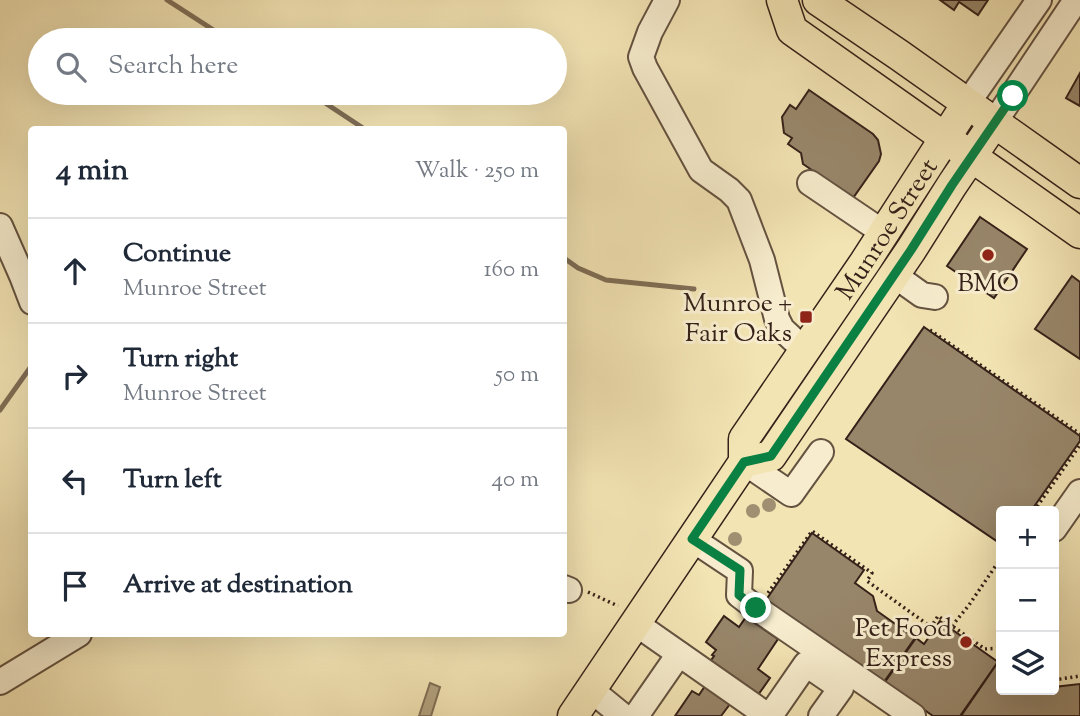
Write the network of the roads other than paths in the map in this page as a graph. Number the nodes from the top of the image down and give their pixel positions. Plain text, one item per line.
1 (667, 0) edge
2 (782, 0) edge
3 (818, 0) edge
4 (1039, 0) edge
5 (1076, 0) edge
6 (967, 104) junction
7 (994, 123) junction
8 (944, 139) junction
9 (971, 157) junction
10 (810, 183) dead end
11 (1080, 183) edge
12 (0, 226) edge
13 (884, 233) junction
14 (1080, 233) edge
15 (894, 275) junction
16 (28, 292) edge
17 (935, 297) dead end
18 (807, 347) junction
19 (821, 452) dead end
20 (744, 462) junction
21 (1080, 492) edge
22 (1059, 522) edge
23 (692, 539) junction
24 (635, 623) junction
25 (74, 637) edge
26 (680, 654) junction
27 (0, 682) edge
28 (590, 689) junction
29 (760, 714) edge
30 (572, 716) edge
31 (623, 716) edge
32 (636, 716) edge
33 (821, 716) edge
34 (913, 716) edge

1 - 18 street
2 - 8 main road
3 - 6 main road
4 - 6 street, Munroe Street
5 - 7 street, Munroe Street
6 - 7 main road
6 - 8 main road, Munroe Street
7 - 9 main road, Munroe Street
7 - 11 main road
8 - 9 main road
8 - 13 main road, Munroe Street
9 - 14 main road
9 - 15 main road, Munroe Street
10 - 13 street
12 - 16 street
13 - 18 main road, Munroe Street
15 - 17 street
15 - 20 main road, Munroe Street
18 - 20 main road, Munroe Street
19 - 20 street
20 - 23 main road, Munroe Street
21 - 22 street
23 - 24 main road, Munroe Street
23 - 34 street
24 - 26 street
24 - 28 main road, Munroe Street
25 - 27 street
26 - 29 street
26 - 32 street
28 - 30 main road, Munroe Street
28 - 31 street
29 - 33 street

